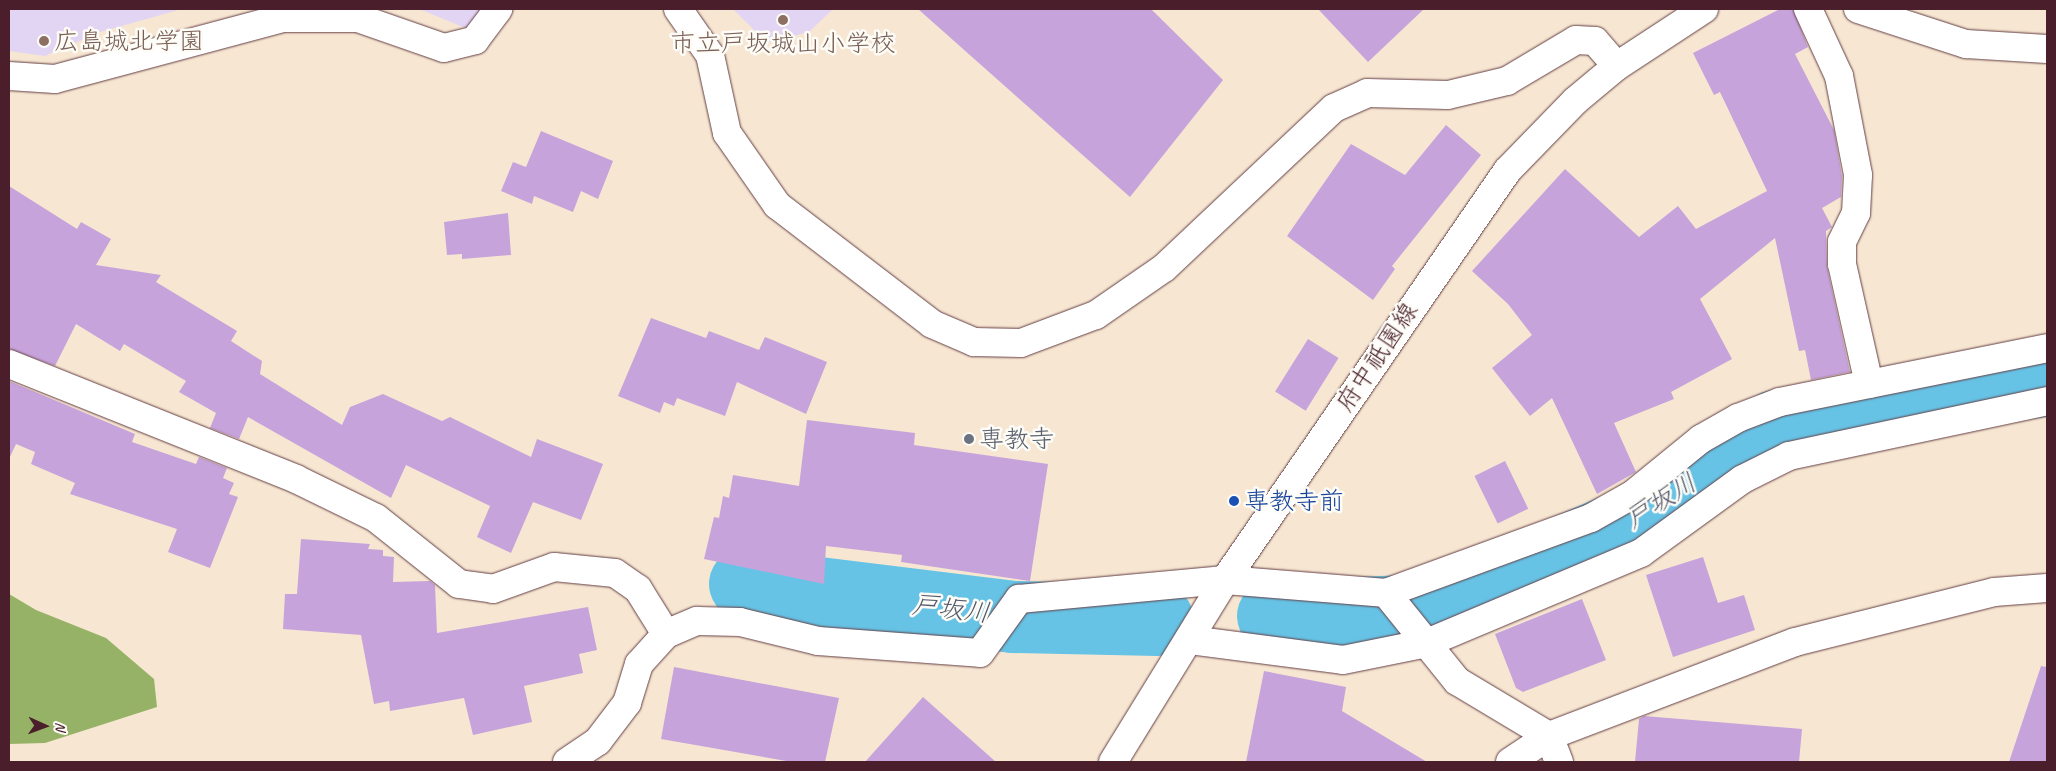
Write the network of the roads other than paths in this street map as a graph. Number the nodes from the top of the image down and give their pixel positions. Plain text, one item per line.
1 (498, 9) edge
2 (678, 9) edge
3 (1704, 9) edge
4 (1808, 9) edge
5 (1858, 9) edge
6 (2047, 49) edge
7 (1617, 66) junction
8 (9, 76) edge
9 (2047, 348) edge
10 (9, 364) edge
11 (1869, 384) junction
12 (2047, 401) edge
13 (1225, 580) junction
14 (2047, 588) edge
15 (1386, 593) junction
16 (666, 634) junction
17 (1190, 640) junction
18 (1427, 643) junction
19 (1549, 736) junction
20 (567, 762) edge
21 (1113, 762) edge
22 (1510, 762) edge
23 (1559, 762) edge

1 - 8 street
2 - 7 street
3 - 7 street, 府中祇園線
4 - 11 street
5 - 6 street
7 - 13 street, 府中祇園線
9 - 11 street
10 - 16 street
11 - 15 street
12 - 18 street
13 - 15 street
13 - 16 street
13 - 17 street, 府中祇園線
14 - 19 street
15 - 18 street
16 - 20 street
17 - 18 street
17 - 21 street, 府中祇園線
18 - 19 street
19 - 22 street
19 - 23 street

